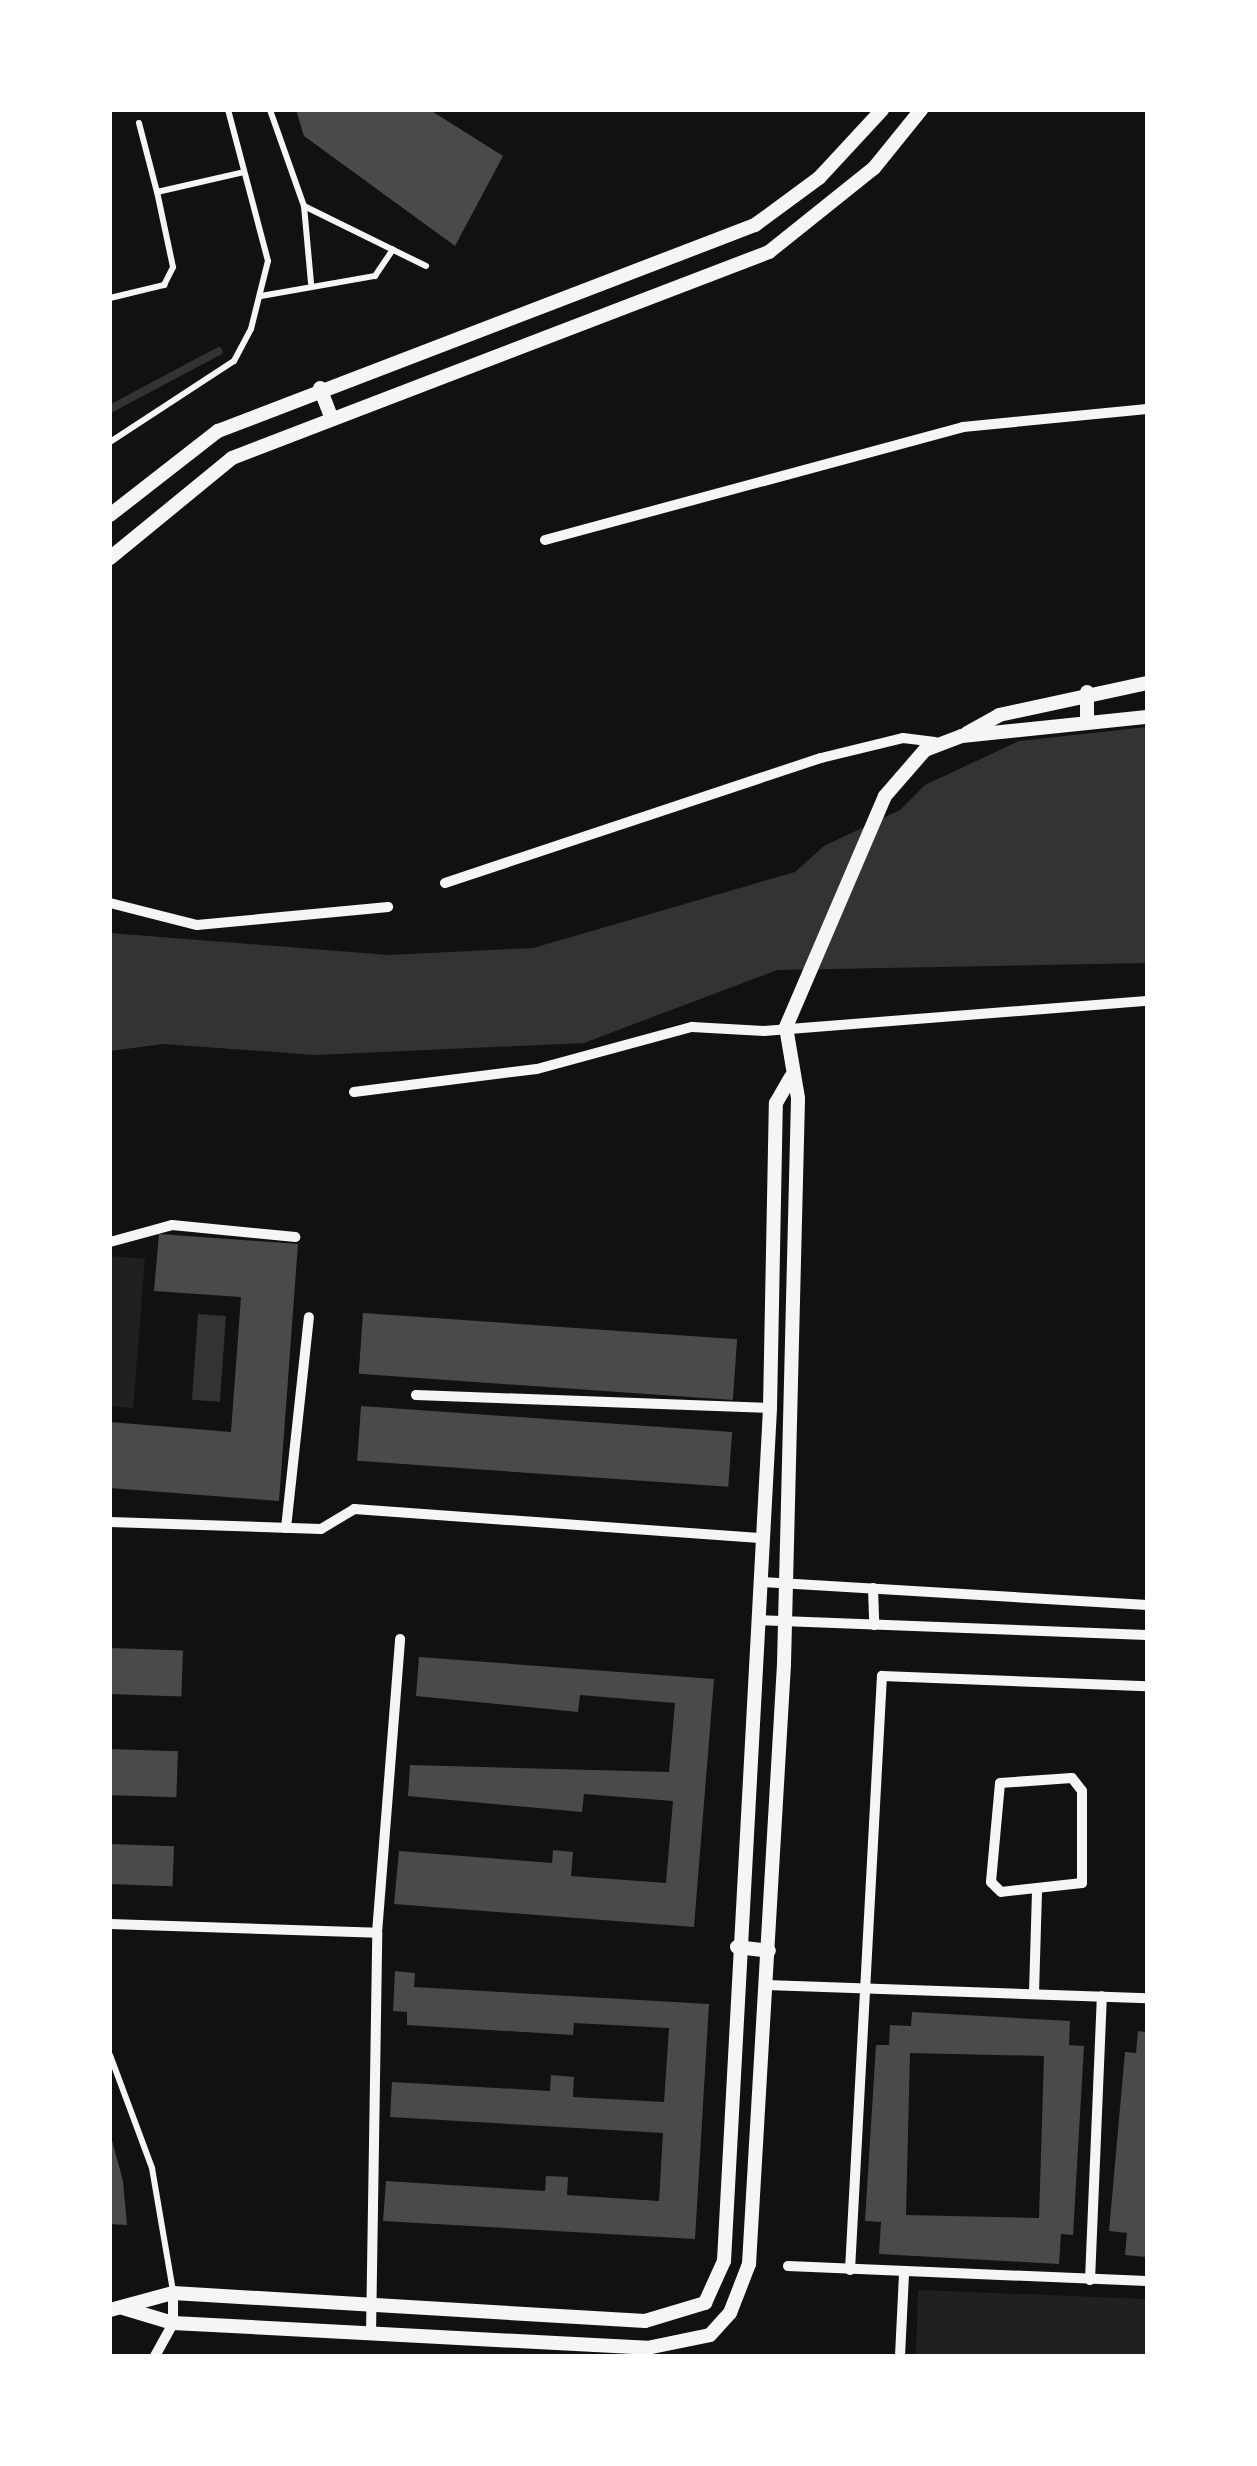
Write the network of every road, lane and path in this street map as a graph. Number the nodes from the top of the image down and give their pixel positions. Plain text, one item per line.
1 (228, 110) edge
2 (270, 110) edge
3 (882, 110) edge
4 (921, 110) edge
5 (139, 123) dead end
6 (244, 172) junction
7 (157, 192) junction
8 (304, 206) junction
9 (393, 249) junction
10 (426, 266) dead end
11 (311, 283) junction
12 (260, 296) junction
13 (110, 298) edge
14 (320, 388) junction
15 (1147, 409) edge
16 (331, 416) junction
17 (110, 442) edge
18 (110, 515) edge
19 (545, 540) dead end
20 (110, 558) edge
21 (1147, 683) edge
22 (1087, 692) junction
23 (1147, 717) edge
24 (1088, 722) junction
25 (962, 736) junction
26 (935, 742) junction
27 (444, 883) dead end
28 (110, 902) edge
29 (388, 907) dead end
30 (1147, 1001) edge
31 (786, 1027) junction
32 (791, 1077) junction
33 (354, 1092) dead end
34 (295, 1237) dead end
35 (110, 1242) edge
36 (309, 1317) dead end
37 (771, 1360) junction
38 (790, 1361) junction
39 (416, 1395) dead end
40 (770, 1408) junction
41 (110, 1522) edge
42 (286, 1528) junction
43 (762, 1538) junction
44 (761, 1582) junction
45 (785, 1582) junction
46 (873, 1588) junction
47 (1147, 1605) edge
48 (758, 1620) junction
49 (784, 1621) junction
50 (874, 1624) junction
51 (1147, 1635) edge
52 (400, 1638) dead end
53 (1147, 1686) edge
54 (1037, 1892) junction
55 (110, 1924) edge
56 (377, 1933) junction
57 (737, 1947) junction
58 (768, 1951) junction
59 (766, 1985) junction
60 (860, 1987) junction
61 (1034, 1993) junction
62 (1102, 1996) junction
63 (1147, 1998) edge
64 (110, 2056) edge
65 (788, 2266) dead end
66 (850, 2270) junction
67 (904, 2274) junction
68 (1090, 2280) junction
69 (1147, 2282) edge
70 (173, 2292) junction
71 (373, 2304) junction
72 (116, 2309) edge
73 (173, 2323) junction
74 (371, 2334) junction
75 (516, 2349) edge
76 (155, 2356) edge
77 (900, 2356) edge

1 - 6 lane
2 - 8 lane
3 - 14 street
4 - 16 street
5 - 7 lane
6 - 7 lane
6 - 12 lane
7 - 13 lane
8 - 9 lane
8 - 11 lane
9 - 10 lane
9 - 11 lane
11 - 12 lane
12 - 17 lane
14 - 16 street
14 - 18 street
15 - 19 street
16 - 20 street
21 - 22 street
22 - 24 street
22 - 25 street
23 - 24 street
24 - 25 street
25 - 26 street
26 - 27 street
26 - 31 street
28 - 29 street
30 - 31 street
31 - 32 street
31 - 33 street
32 - 37 street
32 - 38 street
34 - 35 street
36 - 42 street
37 - 38 street
37 - 40 street
38 - 45 street
39 - 40 street
40 - 43 street
41 - 42 street
42 - 43 street
43 - 44 street
44 - 45 street
44 - 48 street
45 - 46 street
45 - 49 street
46 - 47 street
46 - 50 street
48 - 49 street
48 - 57 street
49 - 50 street
49 - 58 street
50 - 51 street
52 - 56 street
53 - 60 street
54 - 54 street
54 - 61 street
55 - 56 street
56 - 71 street
57 - 58 street
57 - 71 street
58 - 59 street
59 - 60 street
59 - 75 street
60 - 61 street
60 - 66 street
61 - 62 street
62 - 63 street
62 - 68 street
64 - 70 lane
65 - 66 street
66 - 67 street
67 - 68 street
67 - 77 street
68 - 69 street
70 - 71 street
70 - 72 street
70 - 73 street
71 - 74 street
72 - 73 street
73 - 74 street
73 - 76 street
74 - 75 street

